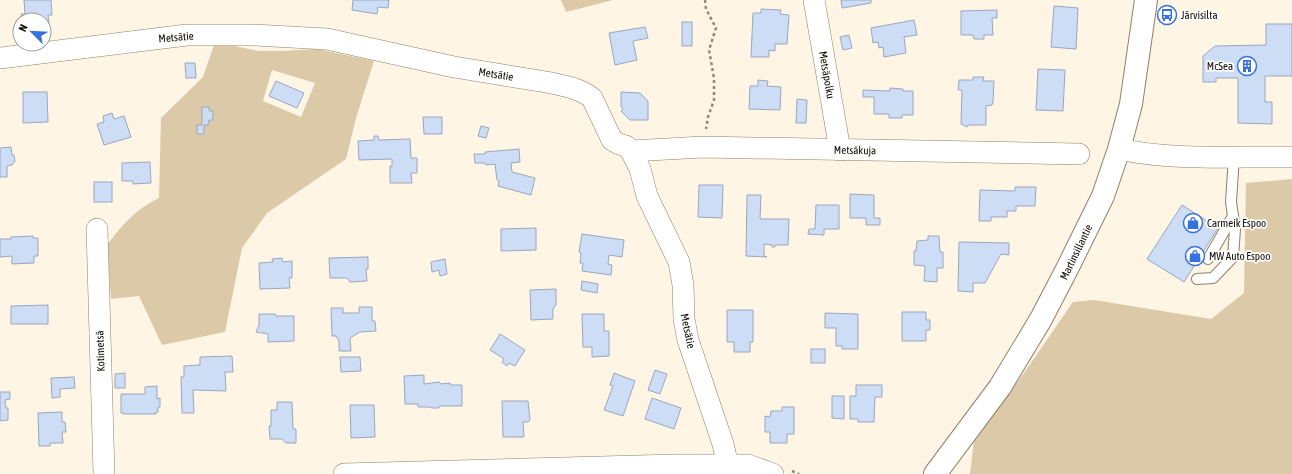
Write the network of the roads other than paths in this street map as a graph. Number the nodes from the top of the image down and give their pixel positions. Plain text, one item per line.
1 (814, 0) edge
2 (1146, 0) edge
3 (0, 58) edge
4 (1119, 149) junction
5 (840, 150) junction
6 (631, 151) junction
7 (1079, 154) dead end
8 (1234, 156) junction
9 (1292, 157) edge
10 (1233, 216) junction
11 (97, 229) dead end
12 (1208, 259) dead end
13 (1197, 279) dead end
14 (732, 470) edge
15 (104, 474) edge
16 (344, 474) edge
17 (773, 474) edge
18 (935, 474) edge

1 - 5 street, Metsäpolku
2 - 4 main road, Martinsillantie
3 - 6 street, Metsätie
4 - 8 street
4 - 18 main road, Martinsillantie
5 - 6 street, Metsäkuja
5 - 7 street, Metsäkuja
6 - 14 street, Metsätie
8 - 9 street
8 - 10 lane
10 - 12 lane
10 - 13 lane
11 - 15 street, Kotimetsä
14 - 16 street
14 - 17 street

